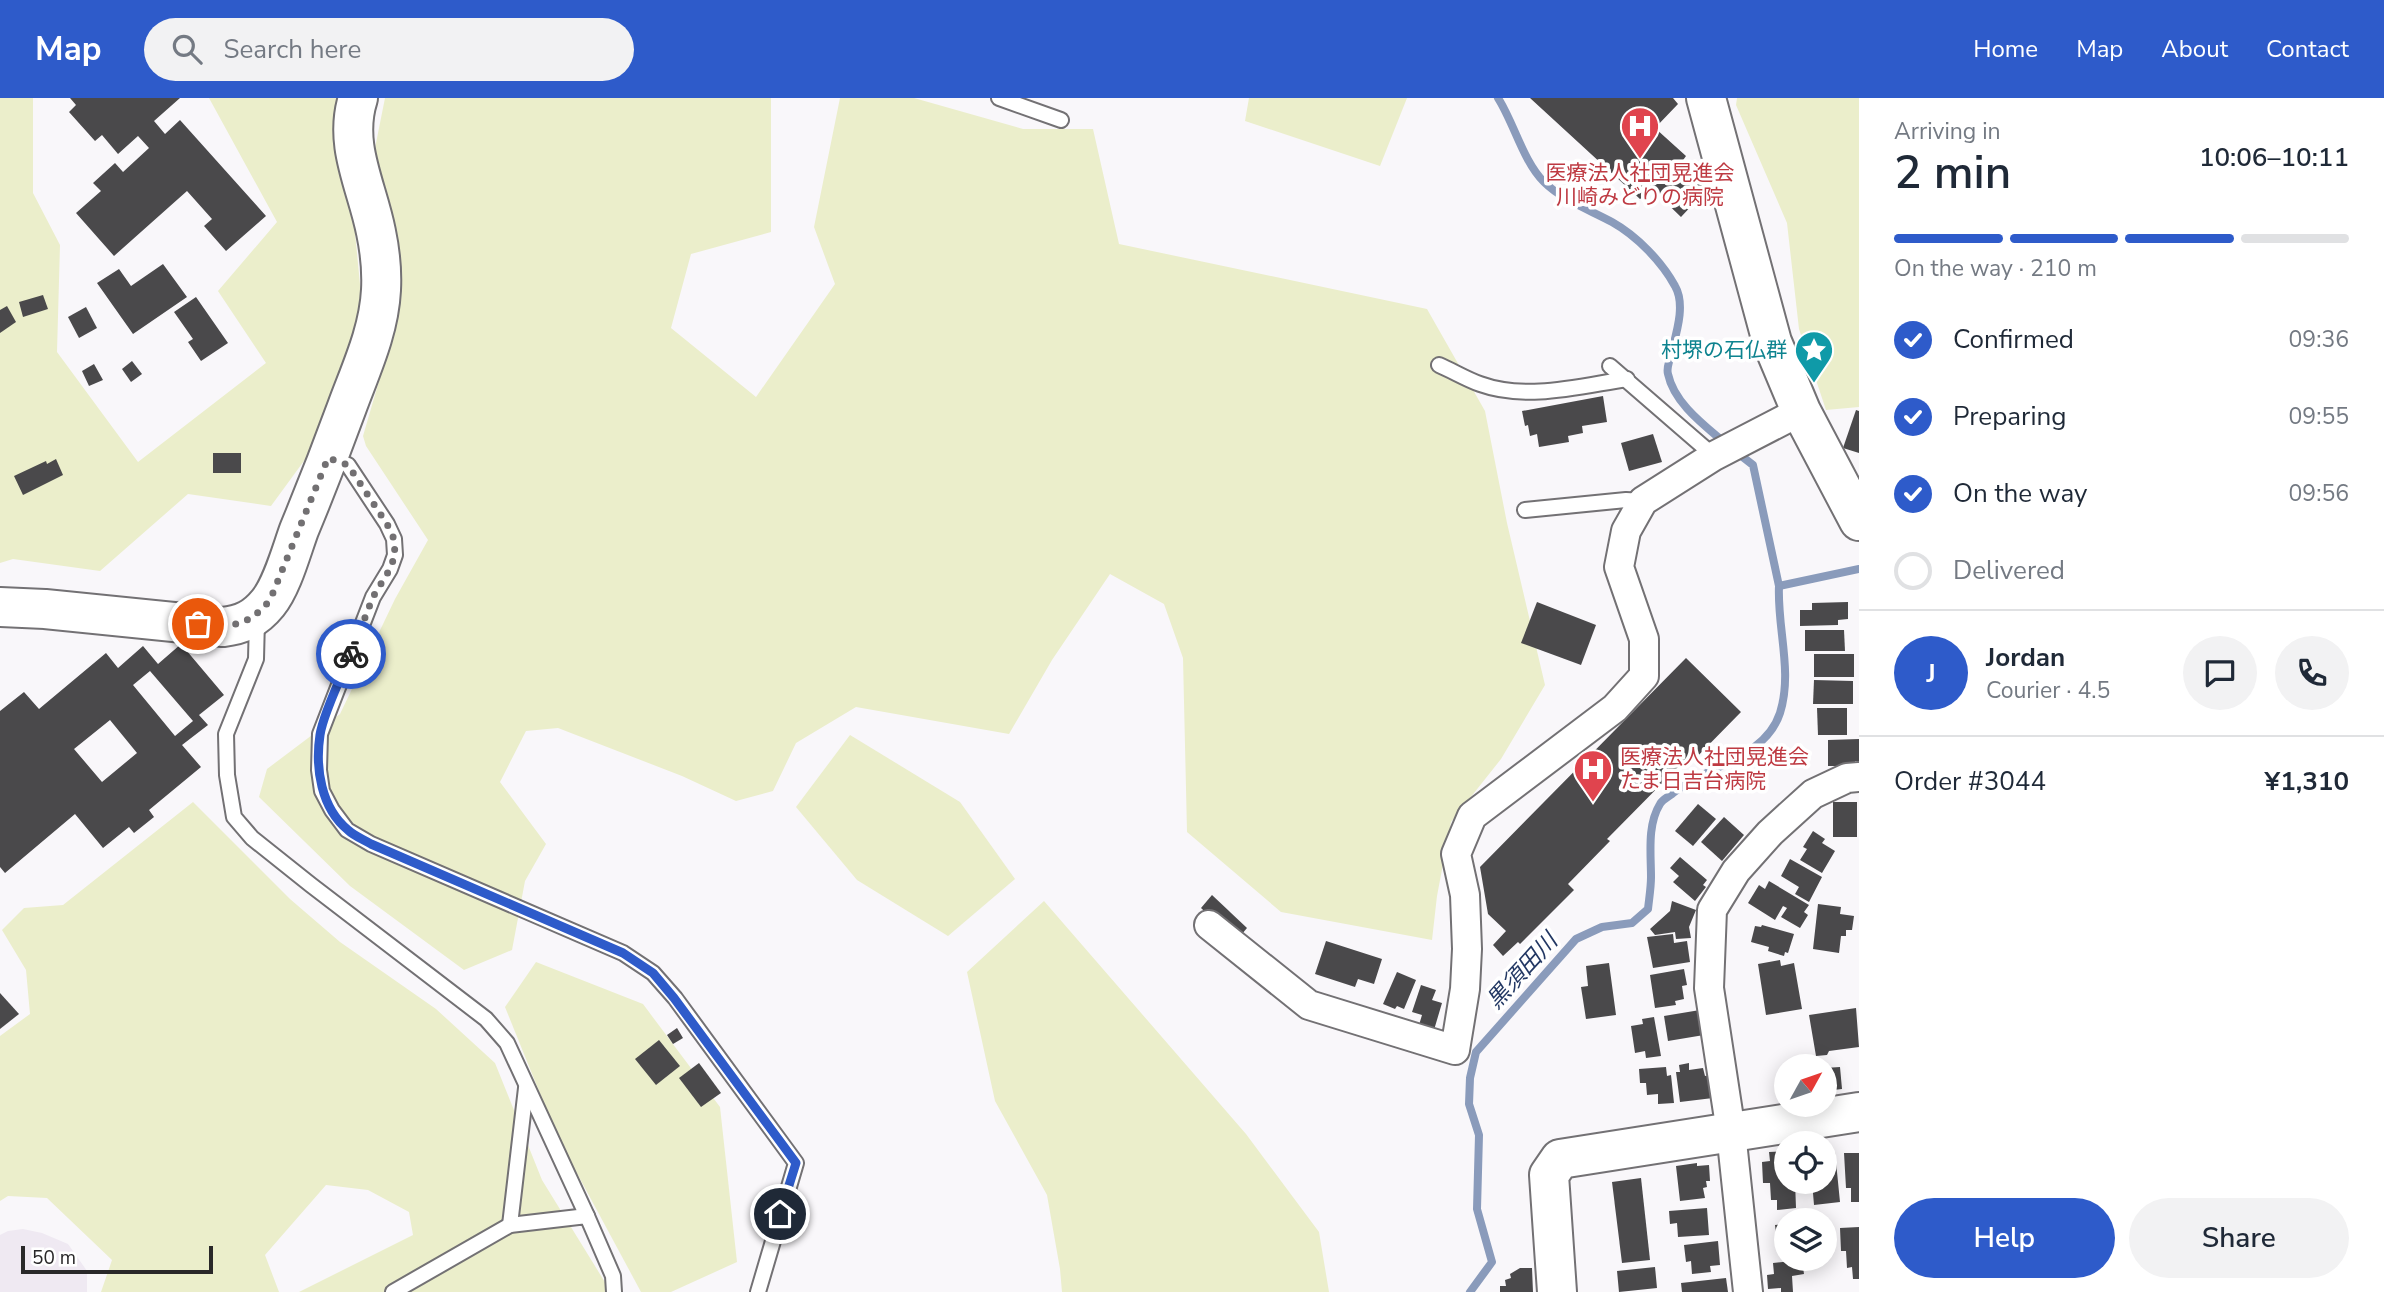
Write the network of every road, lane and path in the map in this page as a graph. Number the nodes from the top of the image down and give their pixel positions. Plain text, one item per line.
1 (358, 98) edge
2 (999, 98) edge
3 (1706, 98) edge
4 (1061, 120) dead end
5 (1439, 365) dead end
6 (1610, 366) dead end
7 (1627, 379) junction
8 (1801, 411) junction
9 (1714, 456) junction
10 (328, 458) junction
11 (1643, 501) junction
12 (1525, 510) dead end
13 (1859, 521) edge
14 (0, 607) edge
15 (258, 614) junction
16 (1859, 777) edge
17 (1209, 925) dead end
18 (526, 1086) junction
19 (1859, 1112) edge
20 (1731, 1132) junction
21 (587, 1216) junction
22 (510, 1226) junction
23 (393, 1292) edge
24 (614, 1292) edge
25 (758, 1292) edge
26 (1558, 1292) edge
27 (1748, 1292) edge

1 - 10 street
2 - 4 lane
3 - 8 street
5 - 7 lane
6 - 7 lane
7 - 9 lane
8 - 9 street
8 - 13 street
9 - 11 street
10 - 15 street
10 - 25 lane
11 - 12 lane
11 - 17 street
14 - 15 street
15 - 18 lane
16 - 20 street
18 - 21 lane
18 - 22 lane
19 - 20 street
20 - 26 street
20 - 27 street
21 - 22 lane
21 - 24 lane
22 - 23 lane

